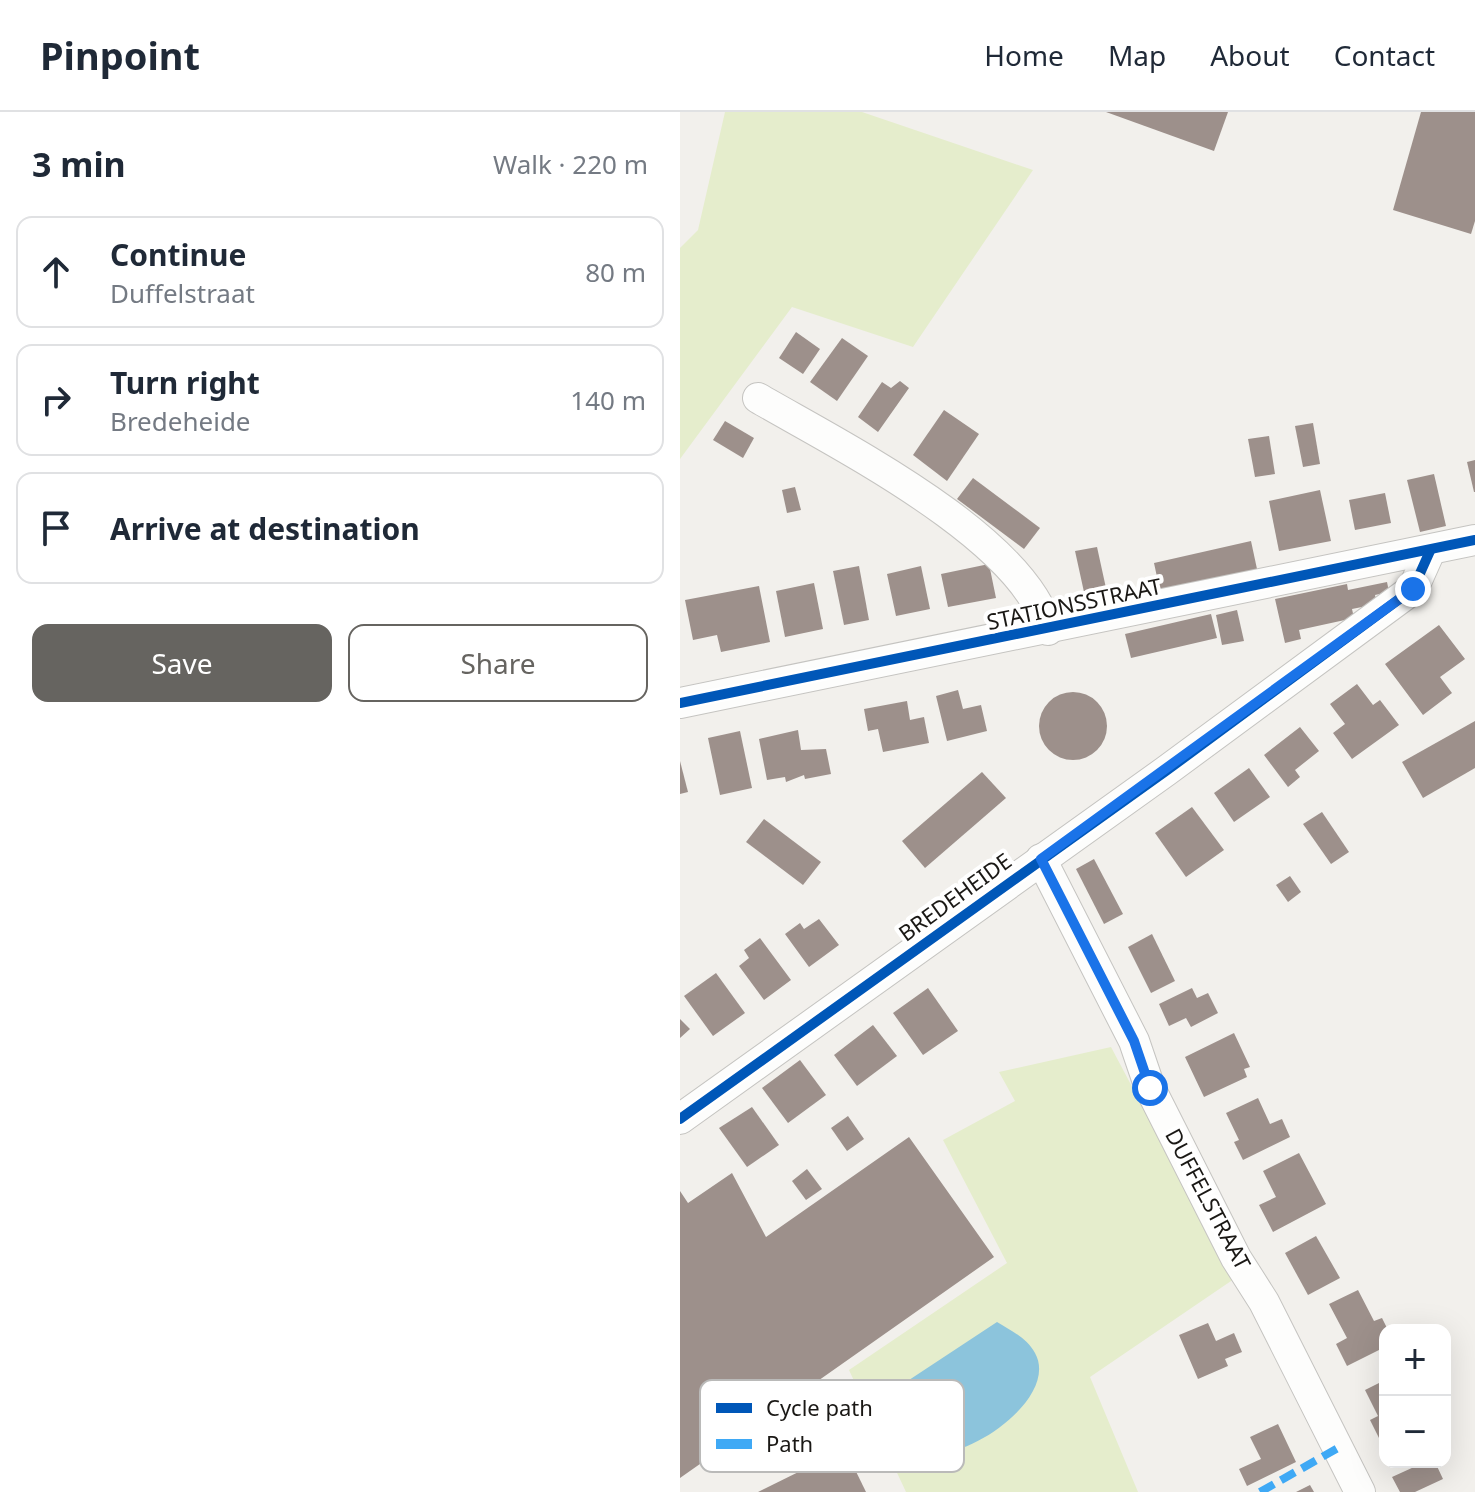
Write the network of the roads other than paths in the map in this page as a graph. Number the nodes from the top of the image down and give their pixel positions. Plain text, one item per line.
1 (758, 398) dead end
2 (1475, 540) edge
3 (1430, 551) junction
4 (1048, 630) junction
5 (680, 703) edge
6 (1041, 859) junction
7 (680, 1119) edge
8 (1360, 1492) edge

1 - 4 street, STATIONSSTRAAT
2 - 3 street, STATIONSSTRAAT
3 - 4 street, STATIONSSTRAAT
3 - 6 street, BREDEHEIDE
4 - 5 street, STATIONSSTRAAT
6 - 7 street, BREDEHEIDE
6 - 8 street, DUFFELSTRAAT

